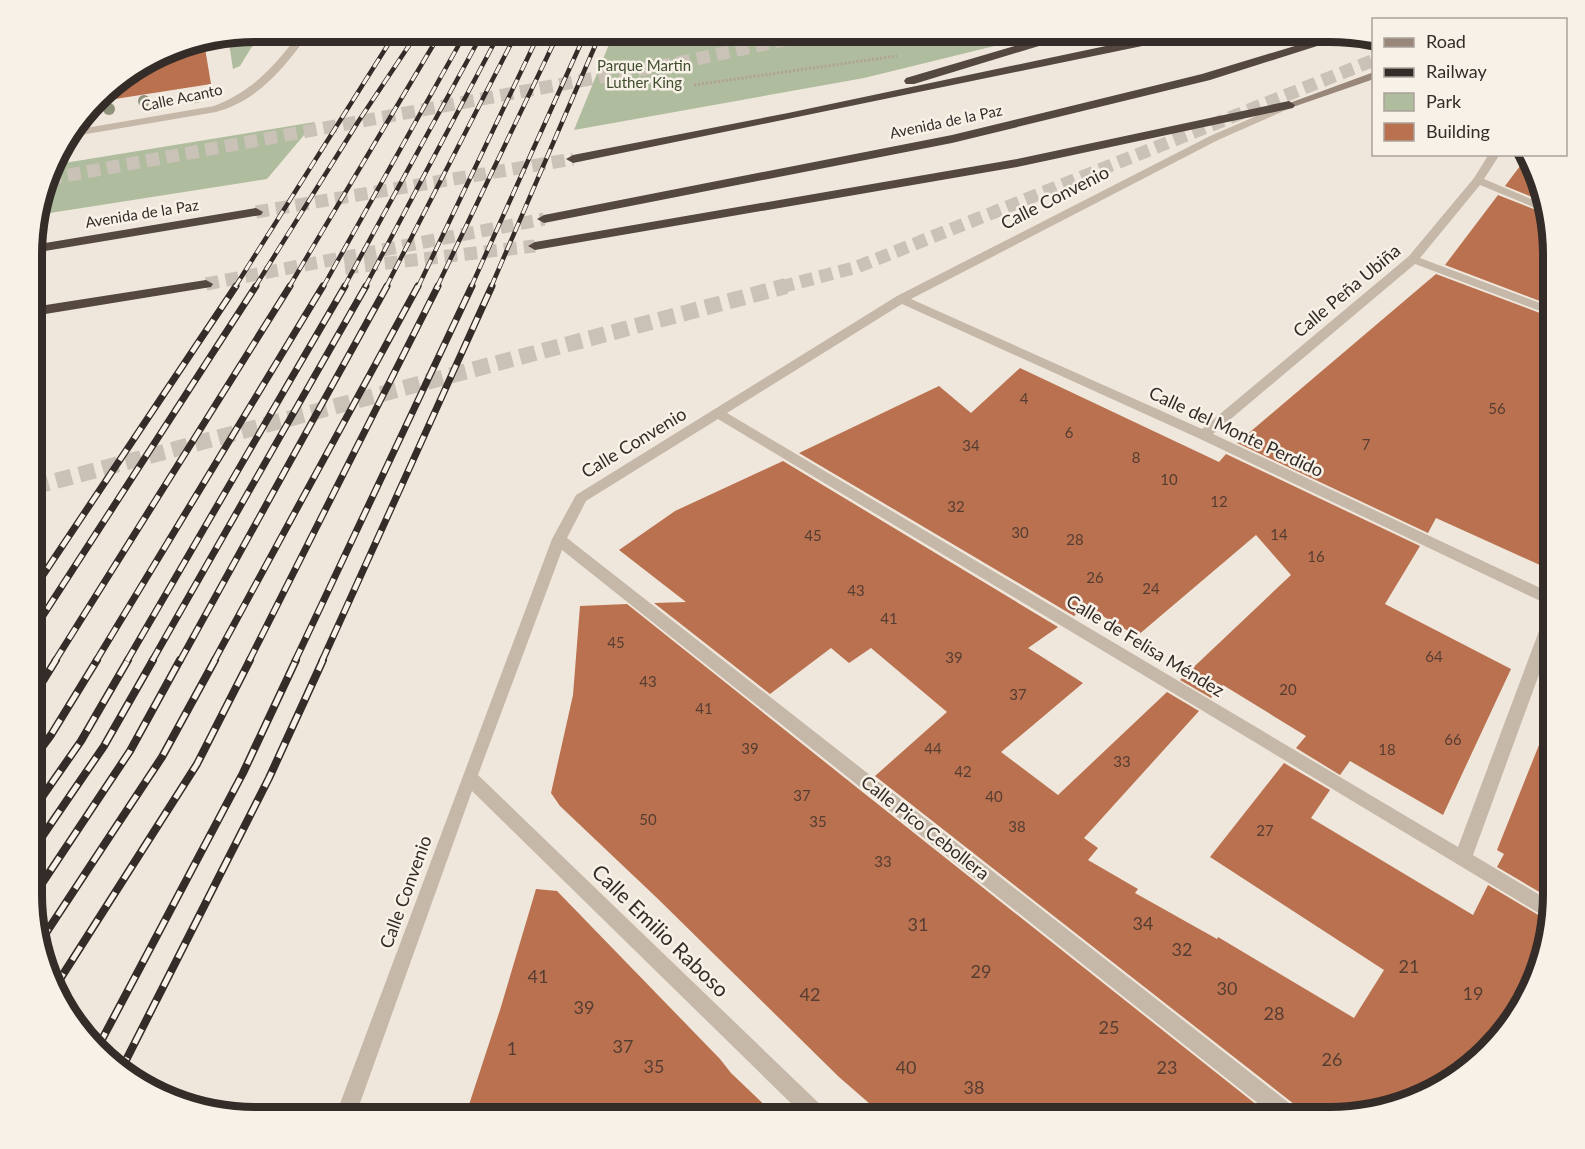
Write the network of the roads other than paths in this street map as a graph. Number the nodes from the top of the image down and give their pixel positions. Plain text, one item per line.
1 (298, 42) edge
2 (1040, 42) edge
3 (1147, 42) edge
4 (1321, 42) edge
5 (1372, 76) edge
6 (1289, 105) junction
7 (788, 117) junction
8 (81, 132) edge
9 (1494, 156) edge
10 (573, 159) tunnel mouth
11 (1478, 180) junction
12 (1537, 206) edge
13 (256, 212) tunnel mouth
14 (544, 219) tunnel mouth
15 (535, 246) tunnel mouth
16 (42, 248) edge
17 (1413, 259) junction
18 (206, 284) tunnel mouth
19 (902, 299) junction
20 (1543, 308) edge
21 (42, 310) edge
22 (719, 414) junction
23 (1203, 435) junction
24 (559, 539) junction
25 (1543, 596) edge
26 (1543, 642) edge
27 (469, 777) junction
28 (1463, 858) junction
29 (1543, 907) edge
30 (349, 1107) edge
31 (809, 1107) edge
32 (1277, 1107) edge

1 - 8 street, Calle Acanto
2 - 7 highway
3 - 7 highway
4 - 14 highway, Avenida de la Paz
5 - 6 main road
6 - 15 highway
6 - 19 street, Calle Convenio
7 - 10 highway
9 - 11 street, Calle Peña Ubiña
11 - 12 street
11 - 17 street, Calle Peña Ubiña
13 - 16 highway, Avenida de la Paz
17 - 20 street
17 - 23 street, Calle Peña Ubiña
18 - 21 highway
19 - 22 street, Calle Convenio
19 - 23 street, Calle del Monte Perdido
22 - 24 street, Calle Convenio
22 - 28 street, Calle de Felisa Méndez
23 - 25 street, Calle del Monte Perdido
24 - 27 street, Calle Convenio
24 - 32 street, Calle Pico Cebollera
26 - 28 street
27 - 30 street, Calle Convenio
27 - 31 street, Calle Emilio Raboso
28 - 29 street, Calle de Felisa Méndez

